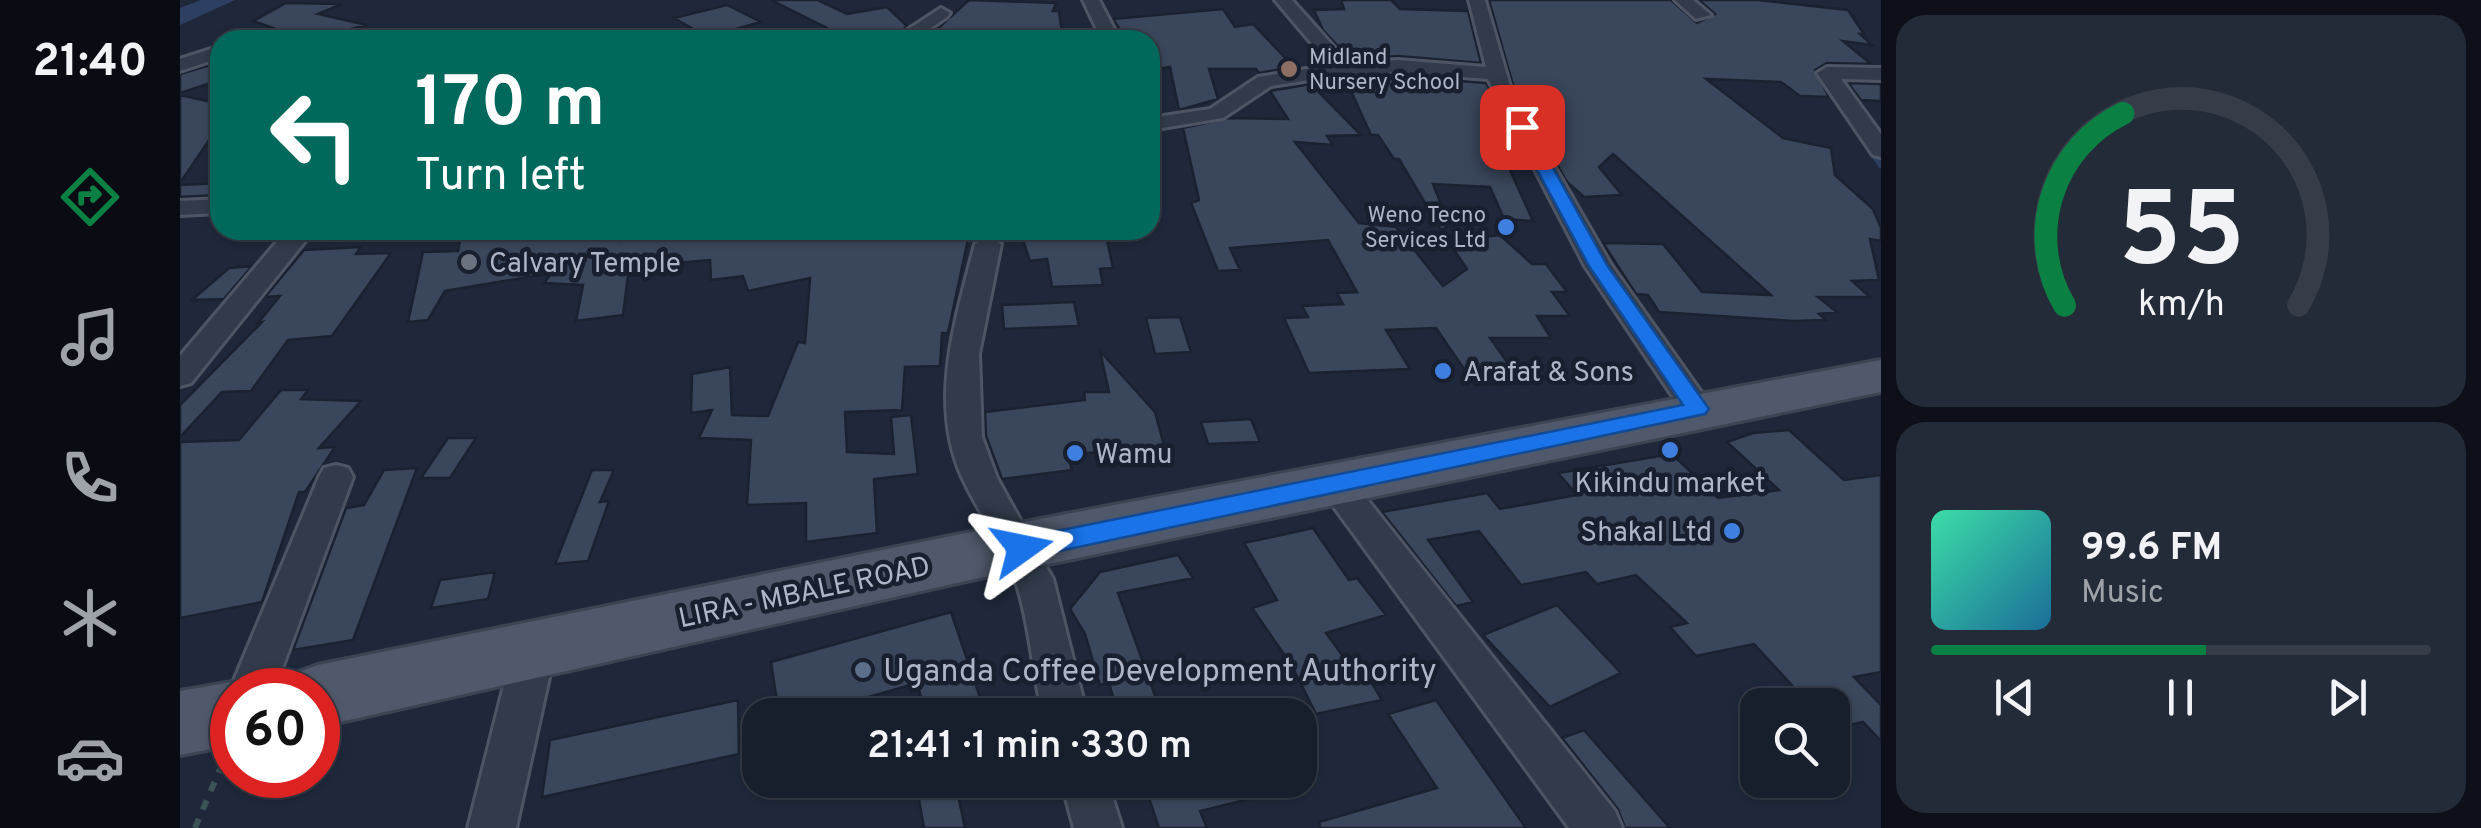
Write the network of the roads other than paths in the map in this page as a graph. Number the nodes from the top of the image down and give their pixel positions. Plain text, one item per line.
1 (1090, 0) edge
2 (1283, 0) edge
3 (1477, 0) edge
4 (1683, 0) edge
5 (941, 14) dead end
6 (1702, 14) dead end
7 (910, 30) edge
8 (1106, 30) edge
9 (210, 55) edge
10 (180, 65) edge
11 (1343, 69) junction
12 (1496, 74) junction
13 (1881, 74) edge
14 (1160, 122) edge
15 (1881, 150) edge
16 (210, 206) edge
17 (180, 208) edge
18 (292, 240) edge
19 (988, 244) dead end
20 (180, 376) edge
21 (1881, 376) edge
22 (1697, 409) junction
23 (336, 477) dead end
24 (1335, 483) junction
25 (1022, 548) junction
26 (534, 650) junction
27 (261, 668) edge
28 (340, 691) edge
29 (1061, 698) edge
30 (1089, 798) edge
31 (492, 828) edge
32 (1098, 828) edge
33 (1598, 828) edge

1 - 8 street
2 - 11 street
3 - 12 street
4 - 6 street
5 - 7 street
9 - 10 street
11 - 12 street
11 - 14 street
12 - 22 street
13 - 15 street
16 - 17 street
18 - 20 street
19 - 25 street
21 - 22 main road, LIRA - MBALE ROAD
22 - 24 main road, LIRA - MBALE ROAD
23 - 27 street
24 - 25 main road, LIRA - MBALE ROAD
24 - 33 street
25 - 26 main road, LIRA - MBALE ROAD
25 - 29 street
26 - 28 main road, LIRA - MBALE ROAD
26 - 31 street
30 - 32 street

